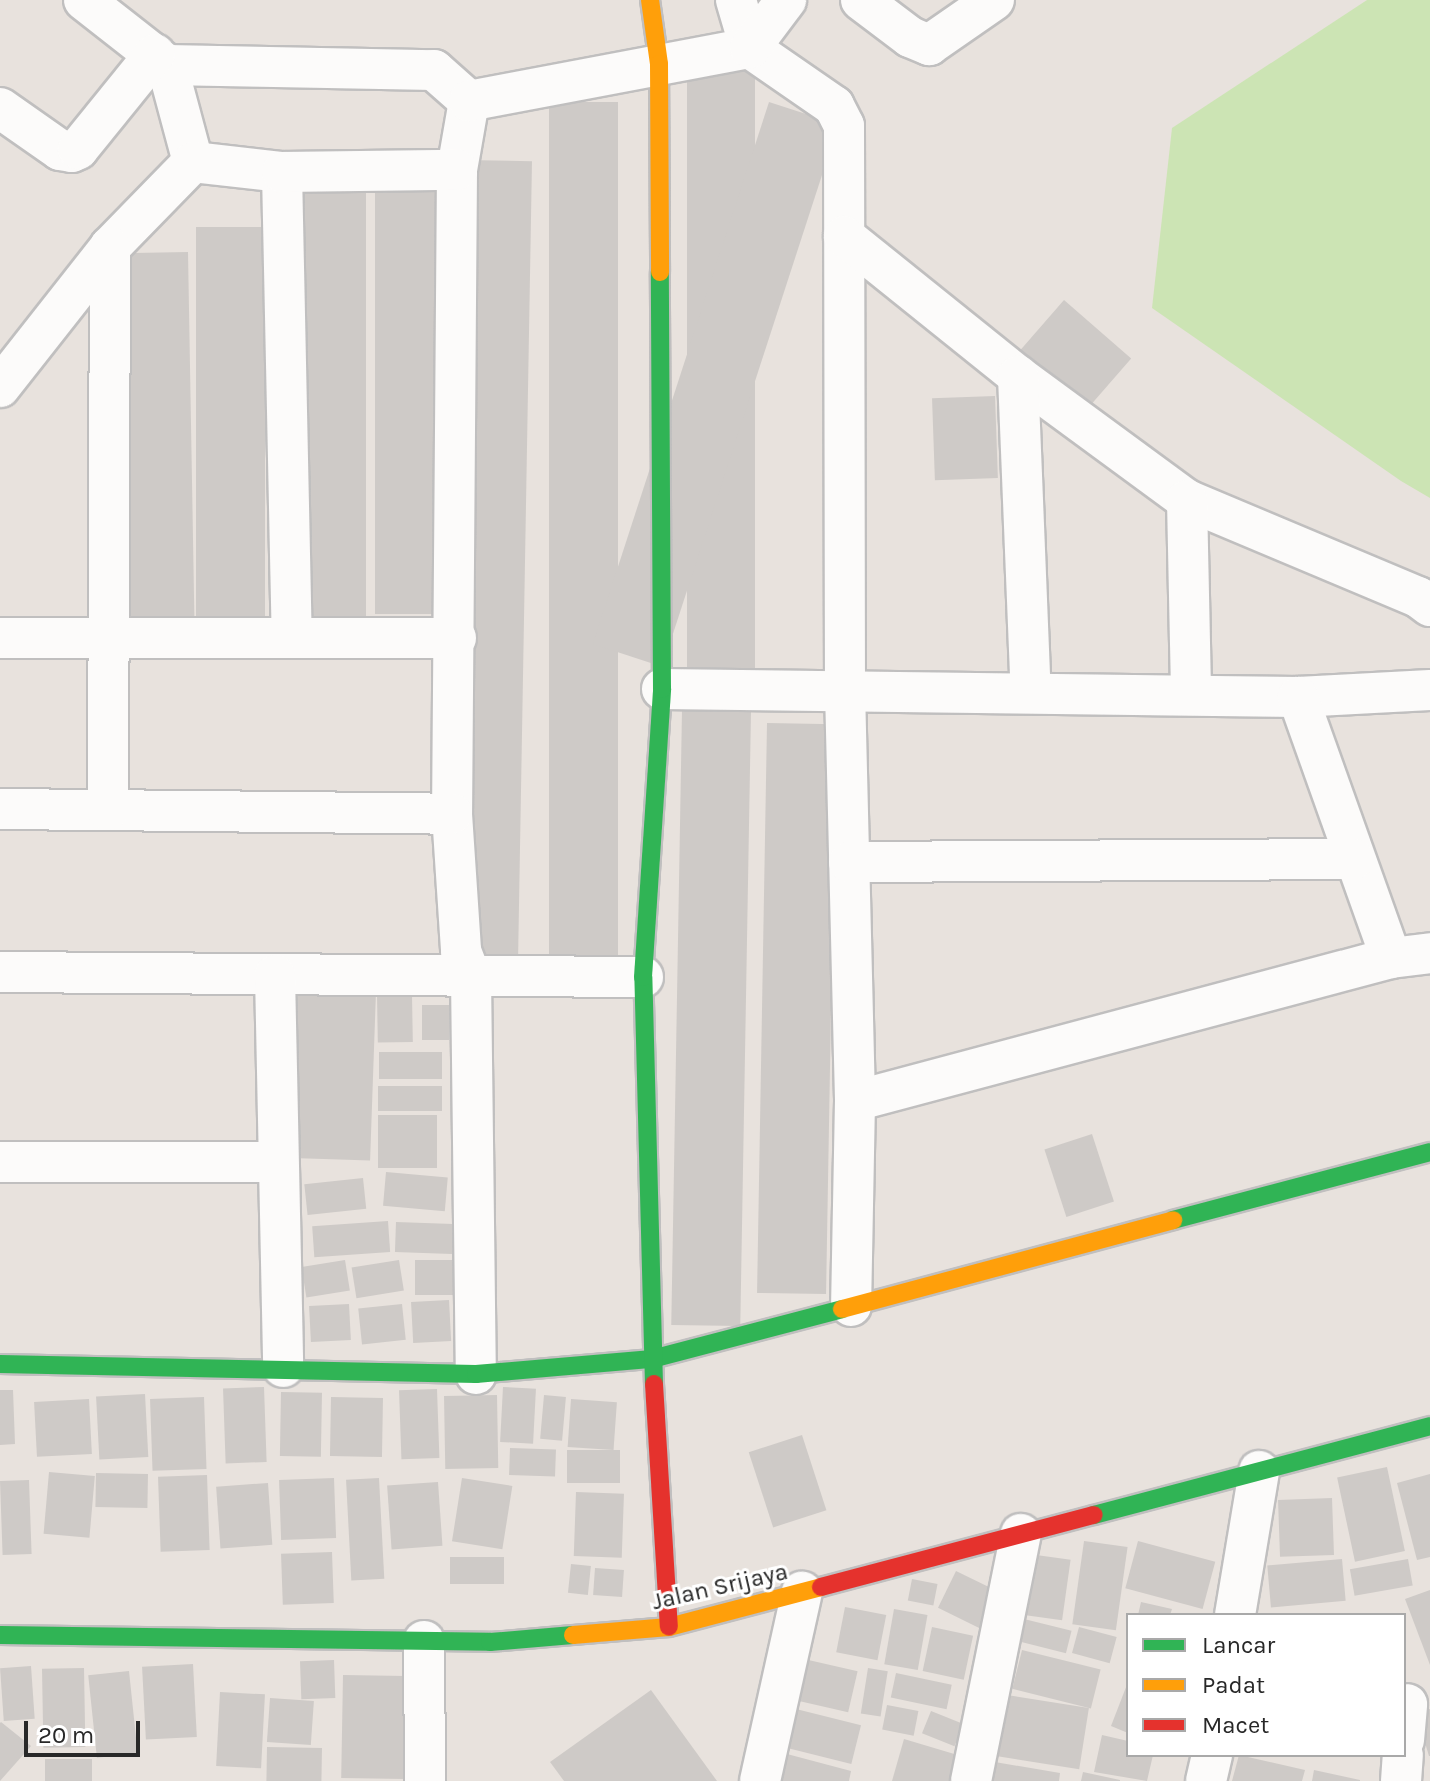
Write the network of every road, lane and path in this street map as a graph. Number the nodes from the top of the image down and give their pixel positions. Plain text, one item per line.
1 (84, 0) edge
2 (650, 0) edge
3 (736, 0) edge
4 (786, 0) edge
5 (861, 0) edge
6 (994, 0) edge
7 (750, 48) junction
8 (161, 60) junction
9 (659, 64) junction
10 (469, 101) junction
11 (0, 108) edge
12 (193, 162) junction
13 (457, 170) junction
14 (282, 172) junction
15 (844, 236) junction
16 (110, 247) junction
17 (1018, 376) junction
18 (0, 387) edge
19 (1187, 500) junction
20 (1430, 606) edge
21 (292, 636) junction
22 (0, 638) edge
23 (456, 638) junction
24 (110, 641) junction
25 (662, 689) junction
26 (845, 690) junction
27 (1430, 690) edge
28 (1031, 693) junction
29 (1191, 695) junction
30 (1298, 697) junction
31 (0, 809) edge
32 (108, 810) junction
33 (452, 814) junction
34 (1354, 859) junction
35 (849, 862) junction
36 (1430, 953) edge
37 (1391, 958) junction
38 (0, 972) edge
39 (275, 975) junction
40 (471, 977) junction
41 (643, 977) junction
42 (855, 1101) junction
43 (1430, 1152) edge
44 (0, 1162) edge
45 (277, 1162) junction
46 (851, 1306) junction
47 (652, 1359) junction
48 (0, 1364) edge
49 (283, 1367) junction
50 (476, 1374) junction
51 (1430, 1426) edge
52 (1259, 1471) junction
53 (1021, 1534) junction
54 (802, 1592) junction
55 (1235, 1613) edge
56 (669, 1627) junction
57 (0, 1635) edge
58 (424, 1641) junction
59 (1212, 1757) edge
60 (1403, 1757) edge
61 (425, 1781) edge
62 (760, 1781) edge
63 (971, 1781) edge
64 (1206, 1781) edge
65 (1401, 1781) edge

1 - 8 street
2 - 9 street
3 - 7 street
4 - 7 street
5 - 6 street
7 - 9 street
7 - 15 street
8 - 10 street
8 - 11 street
8 - 12 street
9 - 10 street
9 - 25 street
10 - 13 street
12 - 14 street
12 - 16 street
13 - 14 street
13 - 23 street
14 - 21 street
15 - 17 street
15 - 26 street
16 - 18 street
16 - 24 street
17 - 19 street
17 - 28 street
19 - 20 street
19 - 29 street
21 - 23 street
21 - 24 street
22 - 24 street
23 - 33 street
24 - 32 street
25 - 26 street
25 - 41 street
26 - 28 street
26 - 35 street
27 - 30 street
28 - 29 street
29 - 30 street
30 - 34 street
31 - 32 street
32 - 33 street
33 - 40 street
34 - 35 street
34 - 37 street
35 - 42 street
36 - 37 street
37 - 42 street
38 - 39 street
39 - 40 street
39 - 45 street
40 - 41 street
40 - 50 street
41 - 47 street
42 - 46 street
43 - 46 street
44 - 45 street
45 - 49 street
46 - 47 street
47 - 50 street
47 - 56 street
48 - 49 street
49 - 50 street
51 - 52 street, Jalan Srijaya
52 - 53 street, Jalan Srijaya
52 - 55 street
53 - 54 street, Jalan Srijaya
53 - 63 street
54 - 56 street, Jalan Srijaya
54 - 62 street
56 - 58 street, Jalan Srijaya
57 - 58 street, Jalan Srijaya
58 - 61 street
59 - 64 street
60 - 65 street

